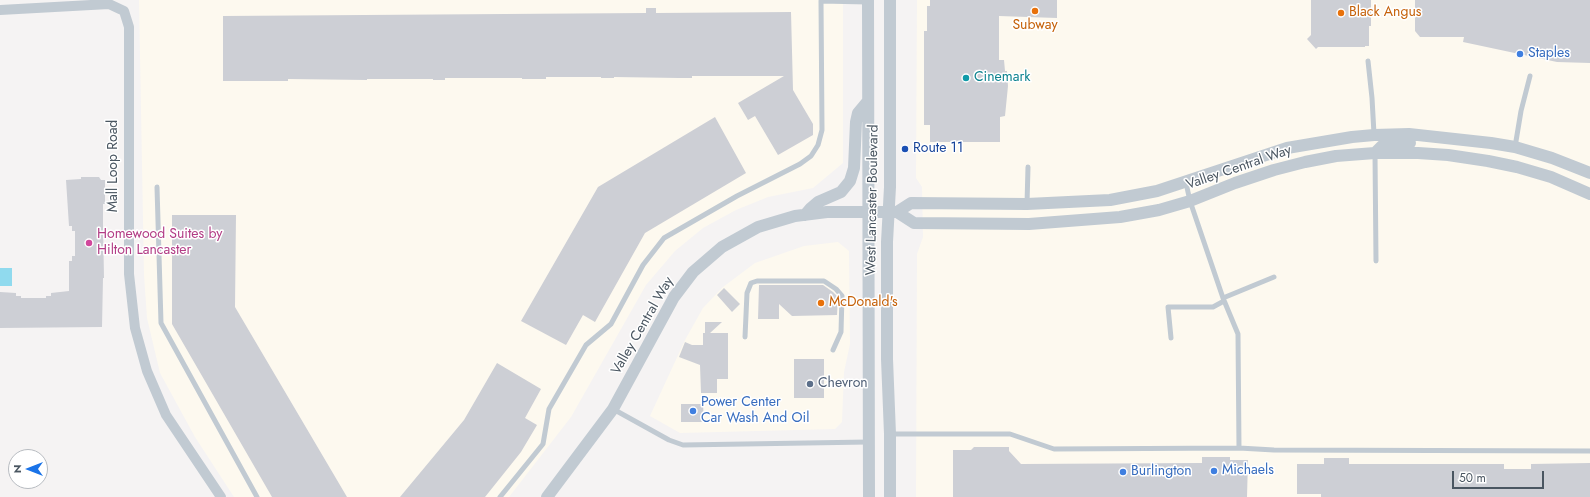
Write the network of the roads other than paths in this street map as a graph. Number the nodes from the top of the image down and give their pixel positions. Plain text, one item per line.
1 (890, 0) edge
2 (868, 1) edge
3 (0, 10) edge
4 (1368, 61) dead end
5 (1530, 76) dead end
6 (868, 101) junction
7 (1374, 135) junction
8 (1474, 141) junction
9 (1515, 148) junction
10 (1375, 153) junction
11 (1028, 167) dead end
12 (1518, 167) junction
13 (1283, 168) junction
14 (1590, 173) edge
15 (1186, 183) junction
16 (157, 187) dead end
17 (1590, 187) edge
18 (1590, 194) edge
19 (1190, 201) junction
20 (1027, 204) junction
21 (868, 211) junction
22 (892, 212) junction
23 (805, 215) junction
24 (1376, 261) dead end
25 (1274, 277) dead end
26 (1224, 299) junction
27 (745, 337) dead end
28 (1171, 338) dead end
29 (833, 350) dead end
30 (613, 409) junction
31 (890, 434) junction
32 (869, 442) junction
33 (1239, 448) junction
34 (1590, 451) edge
35 (221, 497) edge
36 (257, 497) edge
37 (500, 497) edge
38 (547, 497) edge
39 (869, 497) edge
40 (890, 497) edge

1 - 22 street, West Lancaster Boulevard
2 - 6 street, West Lancaster Boulevard
2 - 37 lane
3 - 35 street, Mall Loop Road
4 - 7 lane
5 - 9 lane
6 - 21 street, West Lancaster Boulevard
6 - 23 street
7 - 8 street, Valley Central Way
7 - 13 street
7 - 15 street, Valley Central Way
8 - 9 street, Valley Central Way
8 - 10 street
9 - 14 street, Valley Central Way
10 - 12 street, Valley Central Way
10 - 13 street, Valley Central Way
10 - 24 lane
11 - 20 lane
12 - 17 street
12 - 18 street, Valley Central Way
13 - 19 street, Valley Central Way
15 - 19 lane
15 - 20 street, Valley Central Way
16 - 36 lane
19 - 22 street, Valley Central Way
19 - 26 lane
20 - 22 street, Valley Central Way
21 - 22 street, Valley Central Way
21 - 23 street, Valley Central Way
21 - 32 street, West Lancaster Boulevard
22 - 31 street, West Lancaster Boulevard
23 - 30 street, Valley Central Way
25 - 26 lane
26 - 28 lane
26 - 33 lane
27 - 29 lane
30 - 32 lane
30 - 38 street, Valley Central Way
31 - 33 lane
31 - 40 street, West Lancaster Boulevard
32 - 39 street, West Lancaster Boulevard
33 - 34 lane

